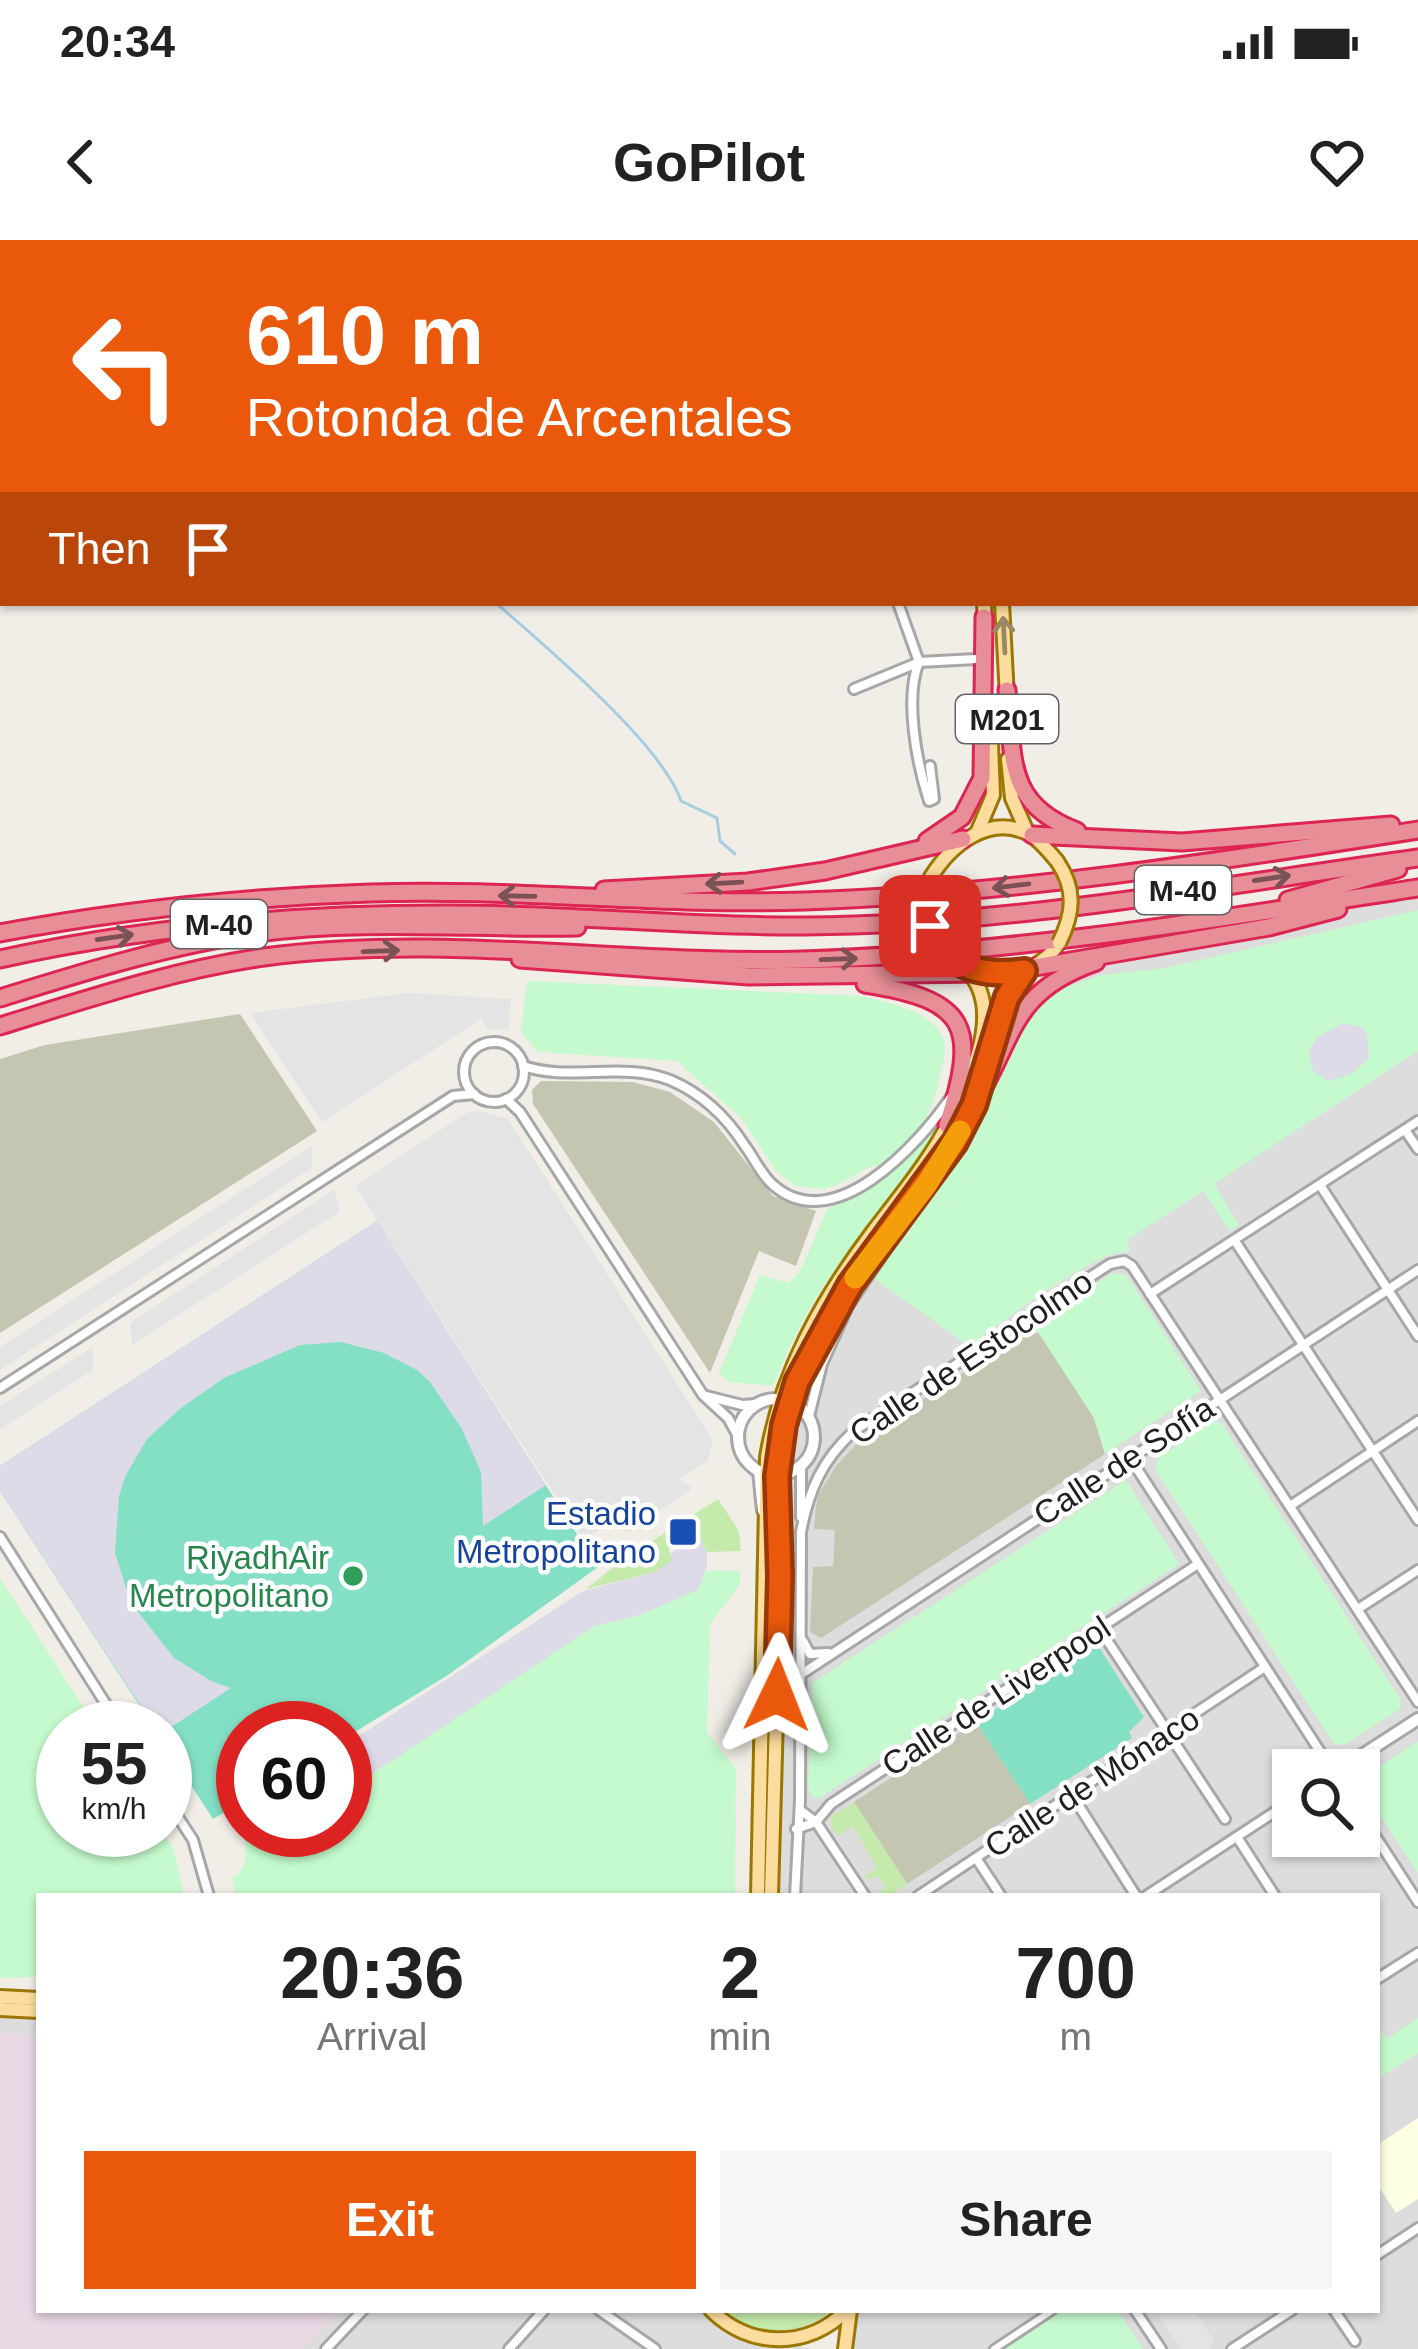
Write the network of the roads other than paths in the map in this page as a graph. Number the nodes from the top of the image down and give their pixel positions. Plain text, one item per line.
1 (899, 606) edge
2 (1002, 606) edge
3 (984, 610) edge
4 (976, 659) dead end
5 (919, 662) junction
6 (854, 689) dead end
7 (1007, 689) junction
8 (930, 766) dead end
9 (1418, 826) edge
10 (1029, 834) junction
11 (970, 836) junction
12 (1091, 837) junction
13 (906, 852) junction
14 (1418, 861) edge
15 (1417, 888) edge
16 (566, 896) junction
17 (1216, 920) junction
18 (706, 924) junction
19 (0, 933) edge
20 (464, 950) junction
21 (1152, 950) junction
22 (0, 959) edge
23 (1029, 969) junction
24 (969, 973) junction
25 (820, 977) junction
26 (0, 998) edge
27 (0, 1026) edge
28 (523, 1066) junction
29 (464, 1076) junction
30 (960, 1084) junction
31 (517, 1090) junction
32 (457, 1094) junction
33 (474, 1094) junction
34 (506, 1099) junction
35 (974, 1105) junction
36 (520, 1112) junction
37 (1418, 1121) edge
38 (947, 1125) junction
39 (1405, 1130) junction
40 (1418, 1149) edge
41 (927, 1184) junction
42 (1320, 1185) junction
43 (1235, 1240) junction
44 (1418, 1270) edge
45 (1387, 1289) junction
46 (1150, 1294) junction
47 (1418, 1336) edge
48 (1303, 1345) junction
49 (0, 1388) edge
50 (703, 1395) junction
51 (786, 1400) junction
52 (1218, 1400) junction
53 (757, 1404) junction
54 (809, 1416) junction
55 (1418, 1421) edge
56 (738, 1436) junction
57 (1372, 1451) junction
58 (1130, 1458) junction
59 (801, 1467) junction
60 (768, 1474) junction
61 (1290, 1506) junction
62 (1418, 1520) edge
63 (801, 1532) junction
64 (0, 1537) edge
65 (1198, 1564) junction
66 (1418, 1570) edge
67 (1358, 1609) junction
68 (800, 1628) junction
69 (1099, 1628) junction
70 (830, 1653) junction
71 (1265, 1667) junction
72 (800, 1675) junction
73 (104, 1701) edge
74 (1418, 1702) edge
75 (1418, 1719) edge
76 (1167, 1732) junction
77 (1322, 1749) edge
78 (1370, 1749) edge
79 (1072, 1795) junction
80 (800, 1810) junction
81 (1272, 1814) edge
82 (1225, 1819) dead end
83 (816, 1822) junction
84 (796, 1829) junction
85 (1237, 1837) junction
86 (192, 1838) edge
87 (1380, 1843) edge
88 (976, 1858) junction
89 (208, 1893) edge
90 (758, 1893) edge
91 (771, 1893) edge
92 (795, 1893) edge
93 (863, 1893) edge
94 (923, 1893) edge
95 (999, 1893) edge
96 (1134, 1893) edge
97 (1152, 1893) edge
98 (1273, 1893) edge
99 (1418, 1902) edge
100 (1418, 1953) edge
101 (1380, 1977) edge
102 (0, 1997) edge
103 (36, 1999) edge
104 (0, 2009) edge
105 (36, 2011) edge
106 (1418, 2228) edge
107 (1380, 2252) edge
108 (360, 2313) edge
109 (541, 2313) edge
110 (603, 2313) edge
111 (715, 2313) edge
112 (844, 2313) edge
113 (848, 2313) edge
114 (1048, 2313) edge
115 (1137, 2313) edge
116 (1287, 2313) edge
117 (1336, 2313) edge
118 (1355, 2341) dead end
119 (779, 2342) junction
120 (326, 2349) edge
121 (509, 2349) edge
122 (656, 2349) edge
123 (813, 2349) edge
124 (845, 2349) edge
125 (994, 2349) edge
126 (1160, 2349) edge
127 (1232, 2349) edge

1 - 5 street
7 -> 2 main road, M201
3 - 11 main road, M201
3 - 13 highway
4 - 5 street
5 - 6 street
5 - 8 street
7 - 10 main road, M201
7 - 12 highway
9 - 12 highway
9 -> 16 highway, M-40
10 - 11 main road
10 - 12 highway
10 - 23 main road, bridge
11 - 13 highway
11 - 24 main road, bridge
13 -> 16 highway
14 - 17 highway
18 -> 14 highway, M-40
15 - 17 highway
15 - 21 highway
16 -> 19 highway, M-40
20 -> 17 highway
22 -> 18 highway, M-40
18 - 26 highway
20 - 25 highway
27 -> 20 highway
21 - 23 highway
21 - 35 highway
23 - 24 main road
23 - 35 main road
24 - 25 highway
24 - 38 main road
25 - 30 highway
28 - 29 street
28 - 30 street
28 - 31 street
29 - 32 street
29 - 33 street
30 - 38 highway
31 - 34 street
31 - 36 street
32 - 33 street
32 - 49 street
33 - 34 street
34 - 36 street
35 - 41 main road
36 - 50 street
37 - 39 street
38 - 51 main road
39 - 40 street
39 - 42 street
41 - 51 main road
41 - 54 street
42 - 43 street
42 - 45 street
43 - 46 street
43 - 48 street
44 - 45 street, Calle de Sofía
45 - 47 street
45 - 48 street, Calle de Sofía
46 - 52 street
46 - 63 street, Calle de Estocolmo
48 - 52 street, Calle de Sofía
48 - 57 street
50 - 53 street
50 - 56 street
51 - 53 street
51 - 54 street
51 - 60 main road
52 - 58 street, Calle de Sofía
52 - 61 street
53 - 56 street
54 - 59 street
55 - 57 street
56 - 60 street
57 - 61 street
57 - 62 street
58 - 65 street
58 - 70 street, Calle de Sofía
59 - 60 street
59 - 63 street, Calle de Estocolmo
60 - 90 main road
60 - 91 main road
61 - 67 street
63 - 68 street, Calle de Estocolmo
64 - 73 street
65 - 69 street, Calle de Liverpool
65 - 71 street
66 - 67 street
67 - 74 street
68 - 70 street
68 - 72 street, Calle de Estocolmo
69 - 76 street
69 - 83 street, Calle de Liverpool
70 - 72 street, Calle de Sofía
71 - 76 street, Calle de Mónaco
71 - 77 street
72 - 80 street, Calle de Estocolmo
75 - 78 street
76 - 79 street, Calle de Mónaco
76 - 82 street
79 - 88 street, Calle de Mónaco
79 - 96 street
80 - 83 street
80 - 84 street, Calle de Estocolmo
81 - 85 street
83 - 84 street, Calle de Liverpool
83 - 93 street
84 - 92 street, Calle de Estocolmo
85 - 97 street
85 - 98 street
86 - 89 street
87 - 99 street
88 - 94 street, Calle de Mónaco
88 - 95 street
100 - 101 street
102 - 103 main road
104 - 105 main road
106 - 107 street
108 - 120 street
109 - 121 street
110 - 122 street
111 - 119 main road
112 - 119 main road
113 - 124 main road
114 - 125 street
115 - 126 street
116 - 127 street
117 - 118 street
119 - 123 main road

